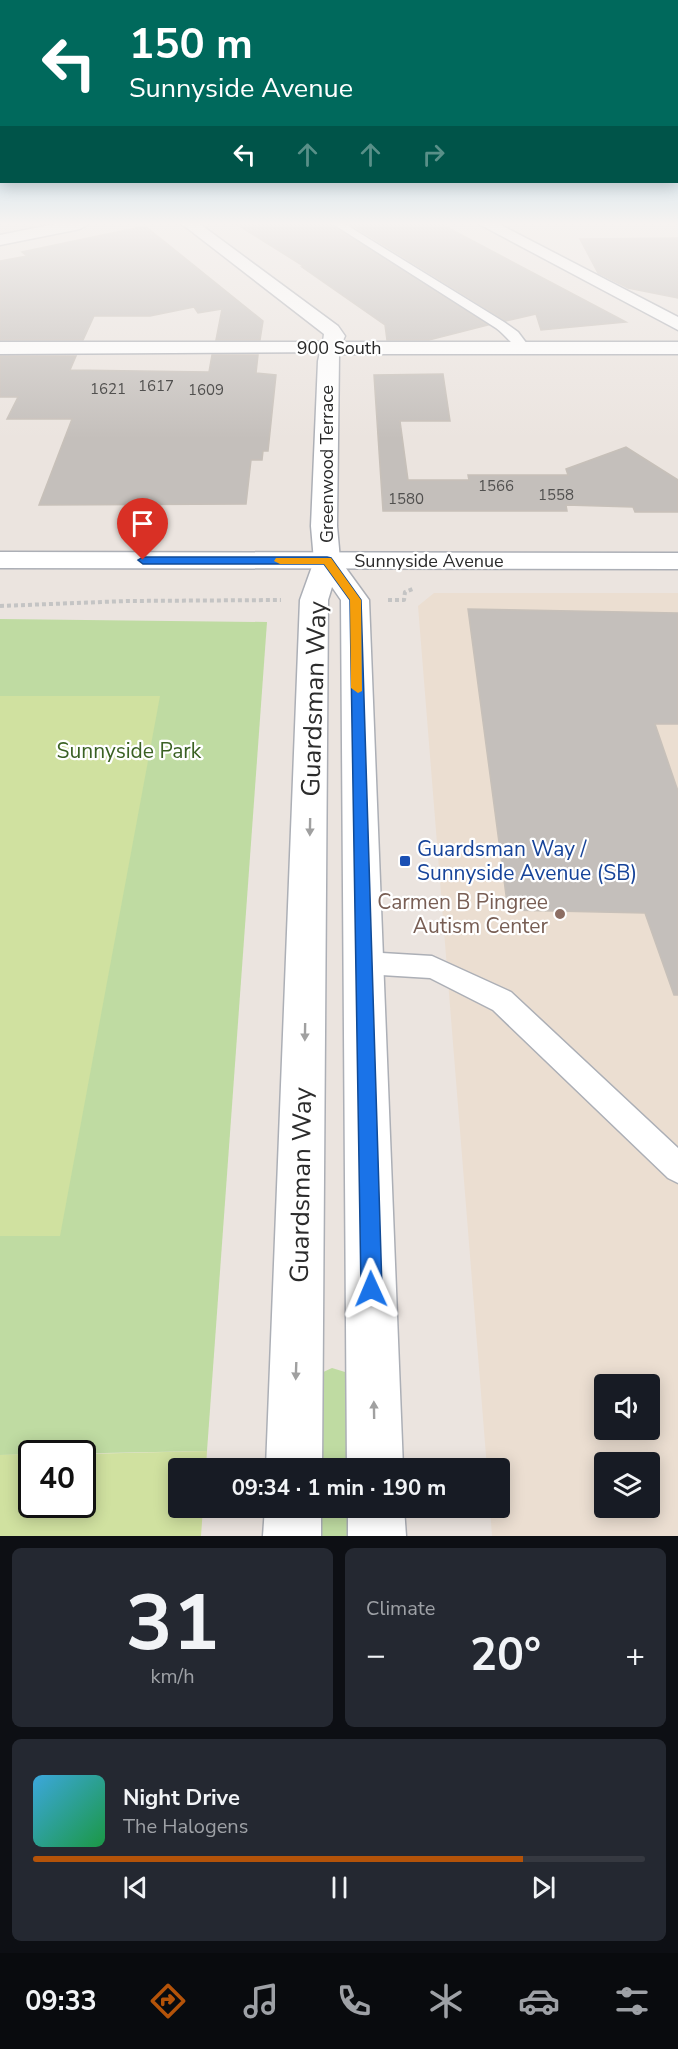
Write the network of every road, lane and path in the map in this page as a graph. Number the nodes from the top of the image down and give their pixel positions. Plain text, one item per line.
1 (286, 296) edge
2 (453, 296) edge
3 (624, 296) edge
4 (678, 324) edge
5 (0, 348) edge
6 (331, 348) junction
7 (524, 348) junction
8 (678, 348) edge
9 (0, 560) edge
10 (327, 561) junction
11 (678, 561) edge
12 (281, 600) dead end
13 (385, 600) dead end
14 (404, 600) dead end
15 (0, 606) edge
16 (365, 963) junction
17 (678, 1168) edge
18 (294, 1458) edge
19 (375, 1458) edge
20 (293, 1518) edge
21 (376, 1518) edge
22 (292, 1536) edge
23 (377, 1536) edge

1 - 6 street, Greenwood Terrace
2 - 7 lane
3 - 4 street
5 - 6 street, 900 South
6 - 7 street, 900 South
6 - 10 street, Greenwood Terrace
7 - 8 street, 900 South
9 - 10 street, Sunnyside Avenue
10 - 11 street, Sunnyside Avenue
10 - 16 street, Guardsman Way
10 -> 18 street, Guardsman Way
12 - 15 path
13 - 14 path
16 - 17 lane
19 -> 16 street, Guardsman Way
20 - 22 street
21 - 23 street

